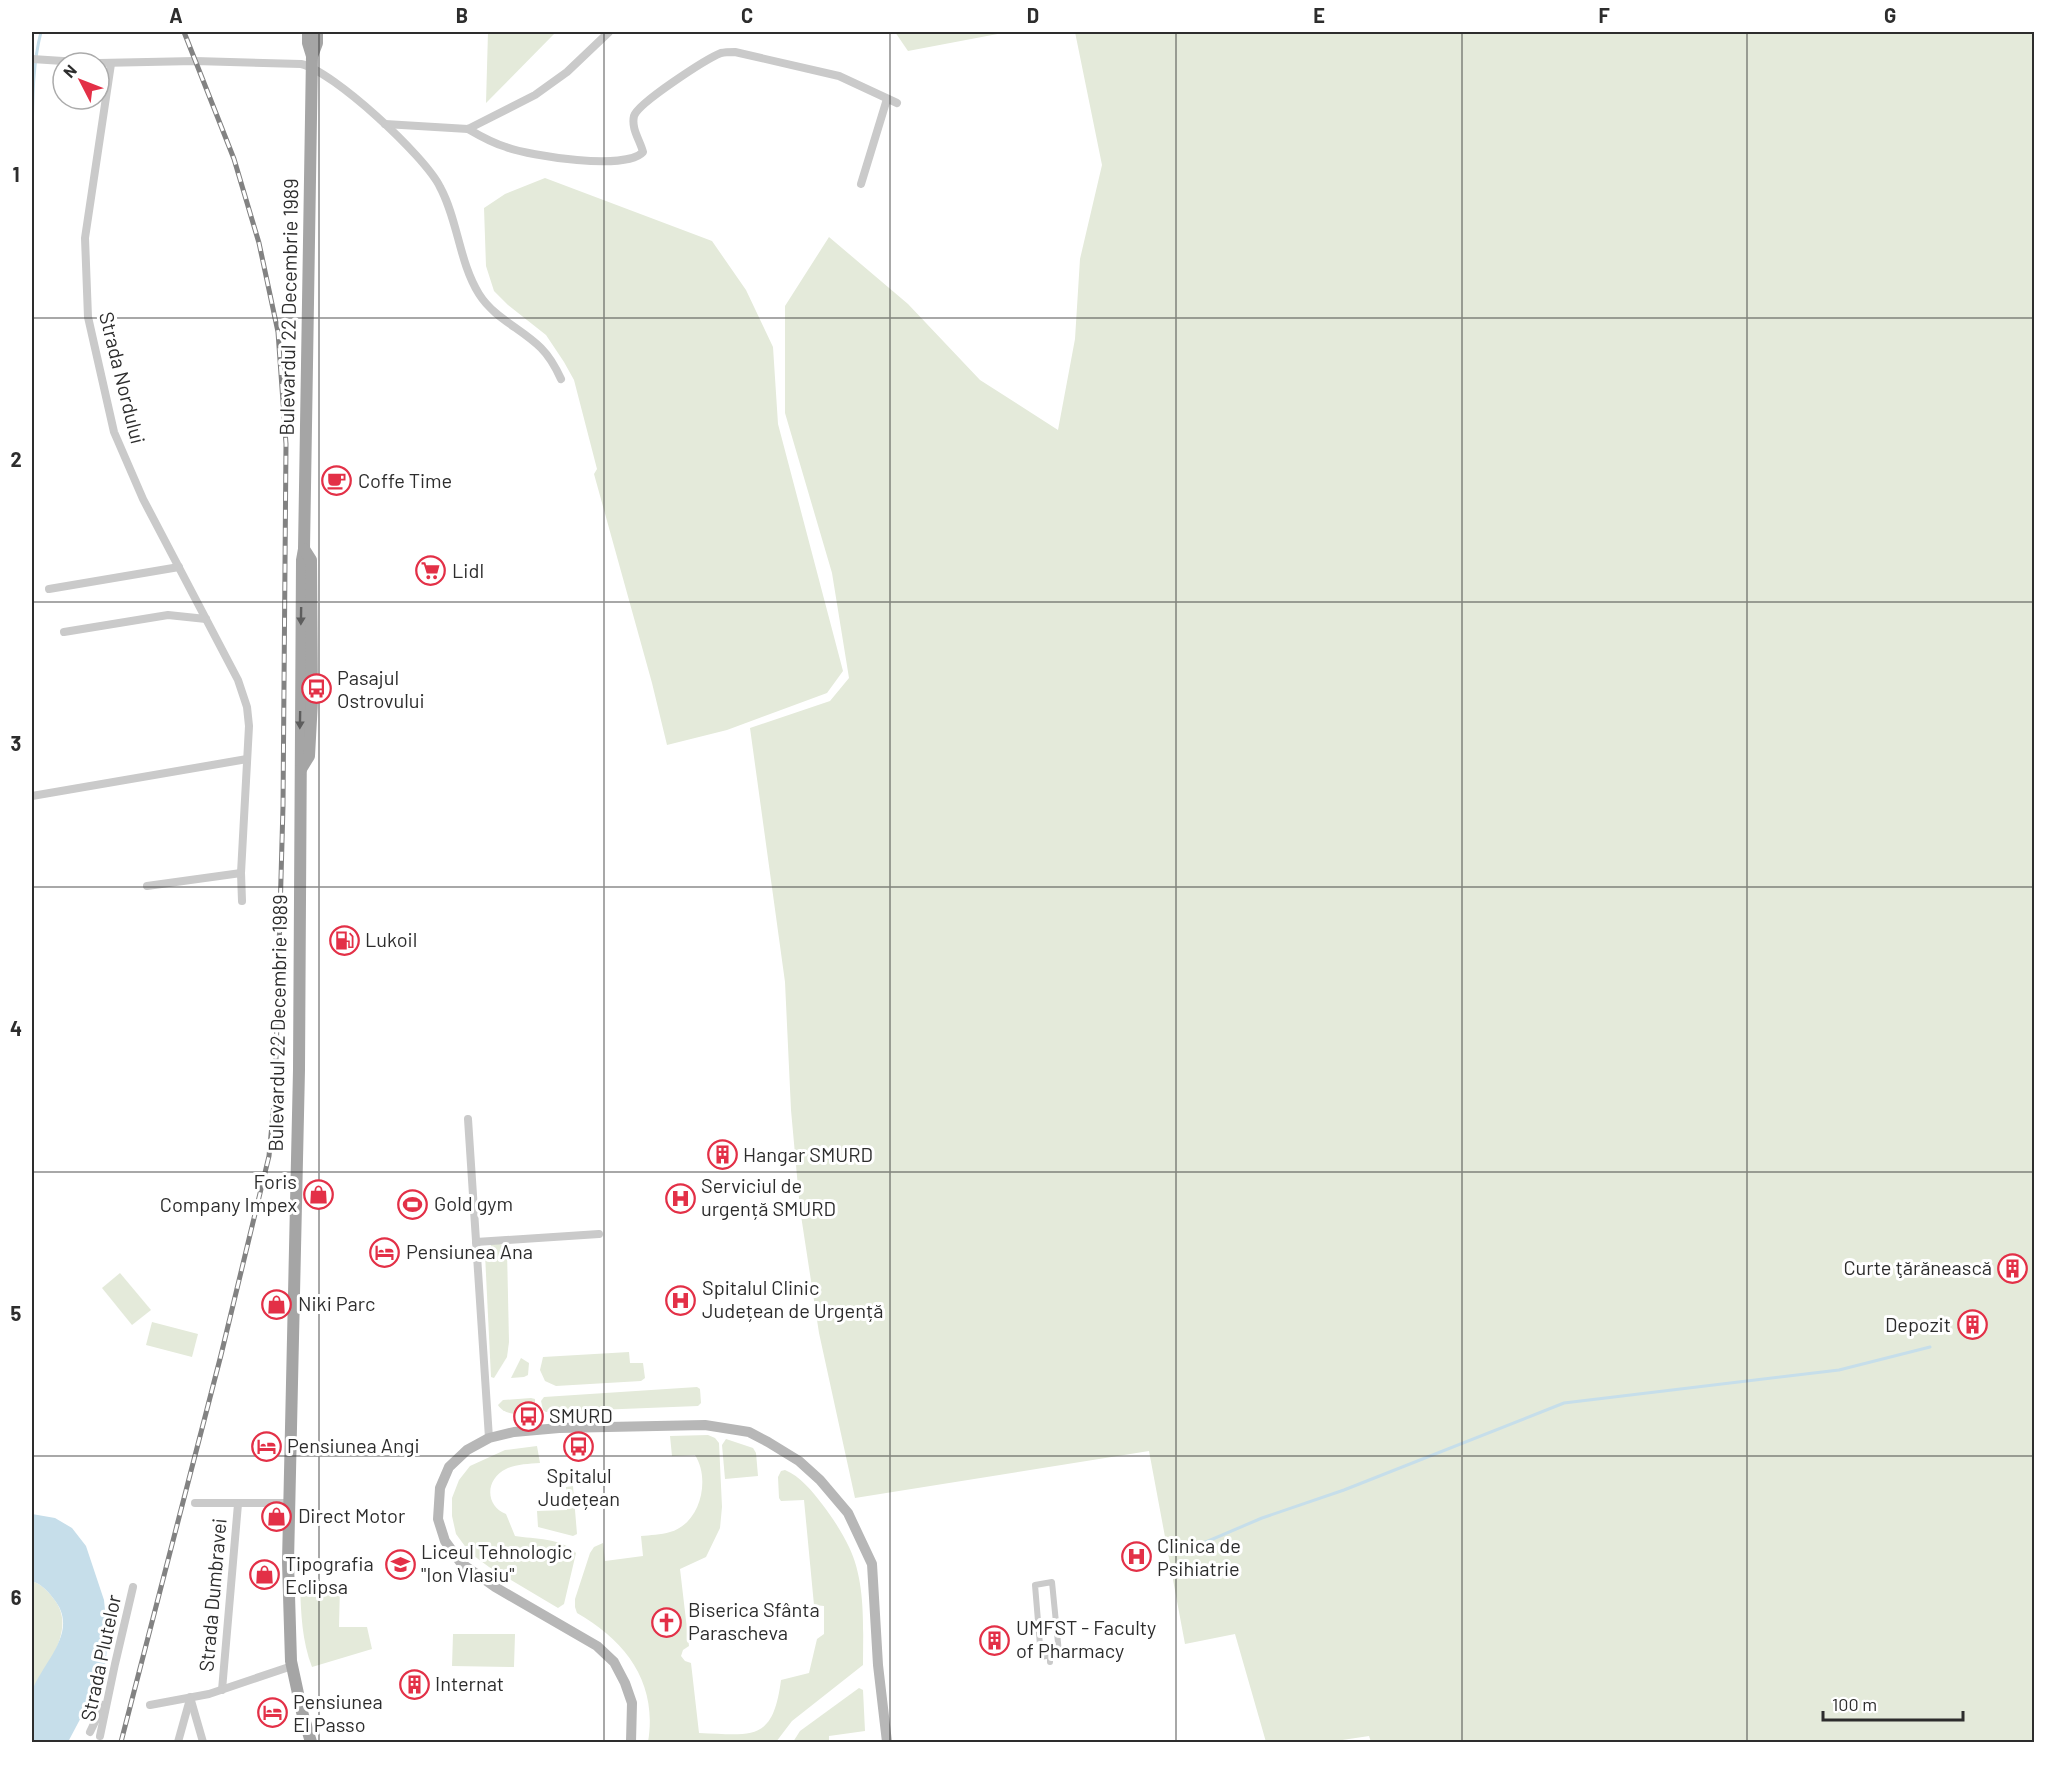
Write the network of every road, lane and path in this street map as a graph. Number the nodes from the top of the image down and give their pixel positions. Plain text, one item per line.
1 (308, 32) edge
2 (317, 32) edge
3 (609, 32) edge
4 (32, 59) edge
5 (51, 60) edge
6 (312, 61) junction
7 (111, 64) edge
8 (887, 99) junction
9 (897, 103) dead end
10 (104, 111) edge
11 (385, 123) junction
12 (468, 129) junction
13 (861, 184) dead end
14 (561, 379) dead end
15 (179, 567) junction
16 (49, 589) dead end
17 (206, 619) junction
18 (64, 632) dead end
19 (247, 759) junction
20 (32, 796) edge
21 (241, 873) junction
22 (147, 886) dead end
23 (242, 901) dead end
24 (468, 1119) dead end
25 (599, 1234) dead end
26 (476, 1242) junction
27 (489, 1438) junction
28 (195, 1503) dead end
29 (290, 1503) junction
30 (238, 1504) junction
31 (134, 1587) dead end
32 (1050, 1658) joint
33 (292, 1666) junction
34 (112, 1676) junction
35 (222, 1690) junction
36 (190, 1697) junction
37 (150, 1705) dead end
38 (90, 1732) dead end
39 (100, 1736) dead end
40 (178, 1743) edge
41 (203, 1743) edge
42 (311, 1743) edge
43 (631, 1743) edge
44 (887, 1743) edge

1 - 6 main road
2 - 6 main road
3 - 12 street
4 - 5 street
6 - 7 street
6 - 11 street
6 - 29 main road, Bulevardul 22 Decembrie 1989
8 - 9 street
8 - 12 street
8 - 13 street
10 - 15 street, Strada Nordului
11 - 12 street
11 - 14 street
15 - 16 street
15 - 17 street, Strada Nordului
17 - 18 street
17 - 19 street, Strada Nordului
19 - 20 street
19 - 21 street, Strada Nordului
21 - 22 street
21 - 23 street, Strada Nordului
24 - 26 street
25 - 26 street
26 - 27 street
27 - 43 main road
27 - 44 main road
28 - 30 street
29 - 30 street
29 - 33 main road, Bulevardul 22 Decembrie 1989
30 - 35 street, Strada Dumbravei
31 - 34 street, Strada Plutelor
32 - 32 street
33 - 35 street
33 - 42 main road, Bulevardul 22 Decembrie 1989
34 - 38 street
34 - 39 street, Strada Plutelor
35 - 36 street
36 - 37 street
36 - 40 street
36 - 41 street

